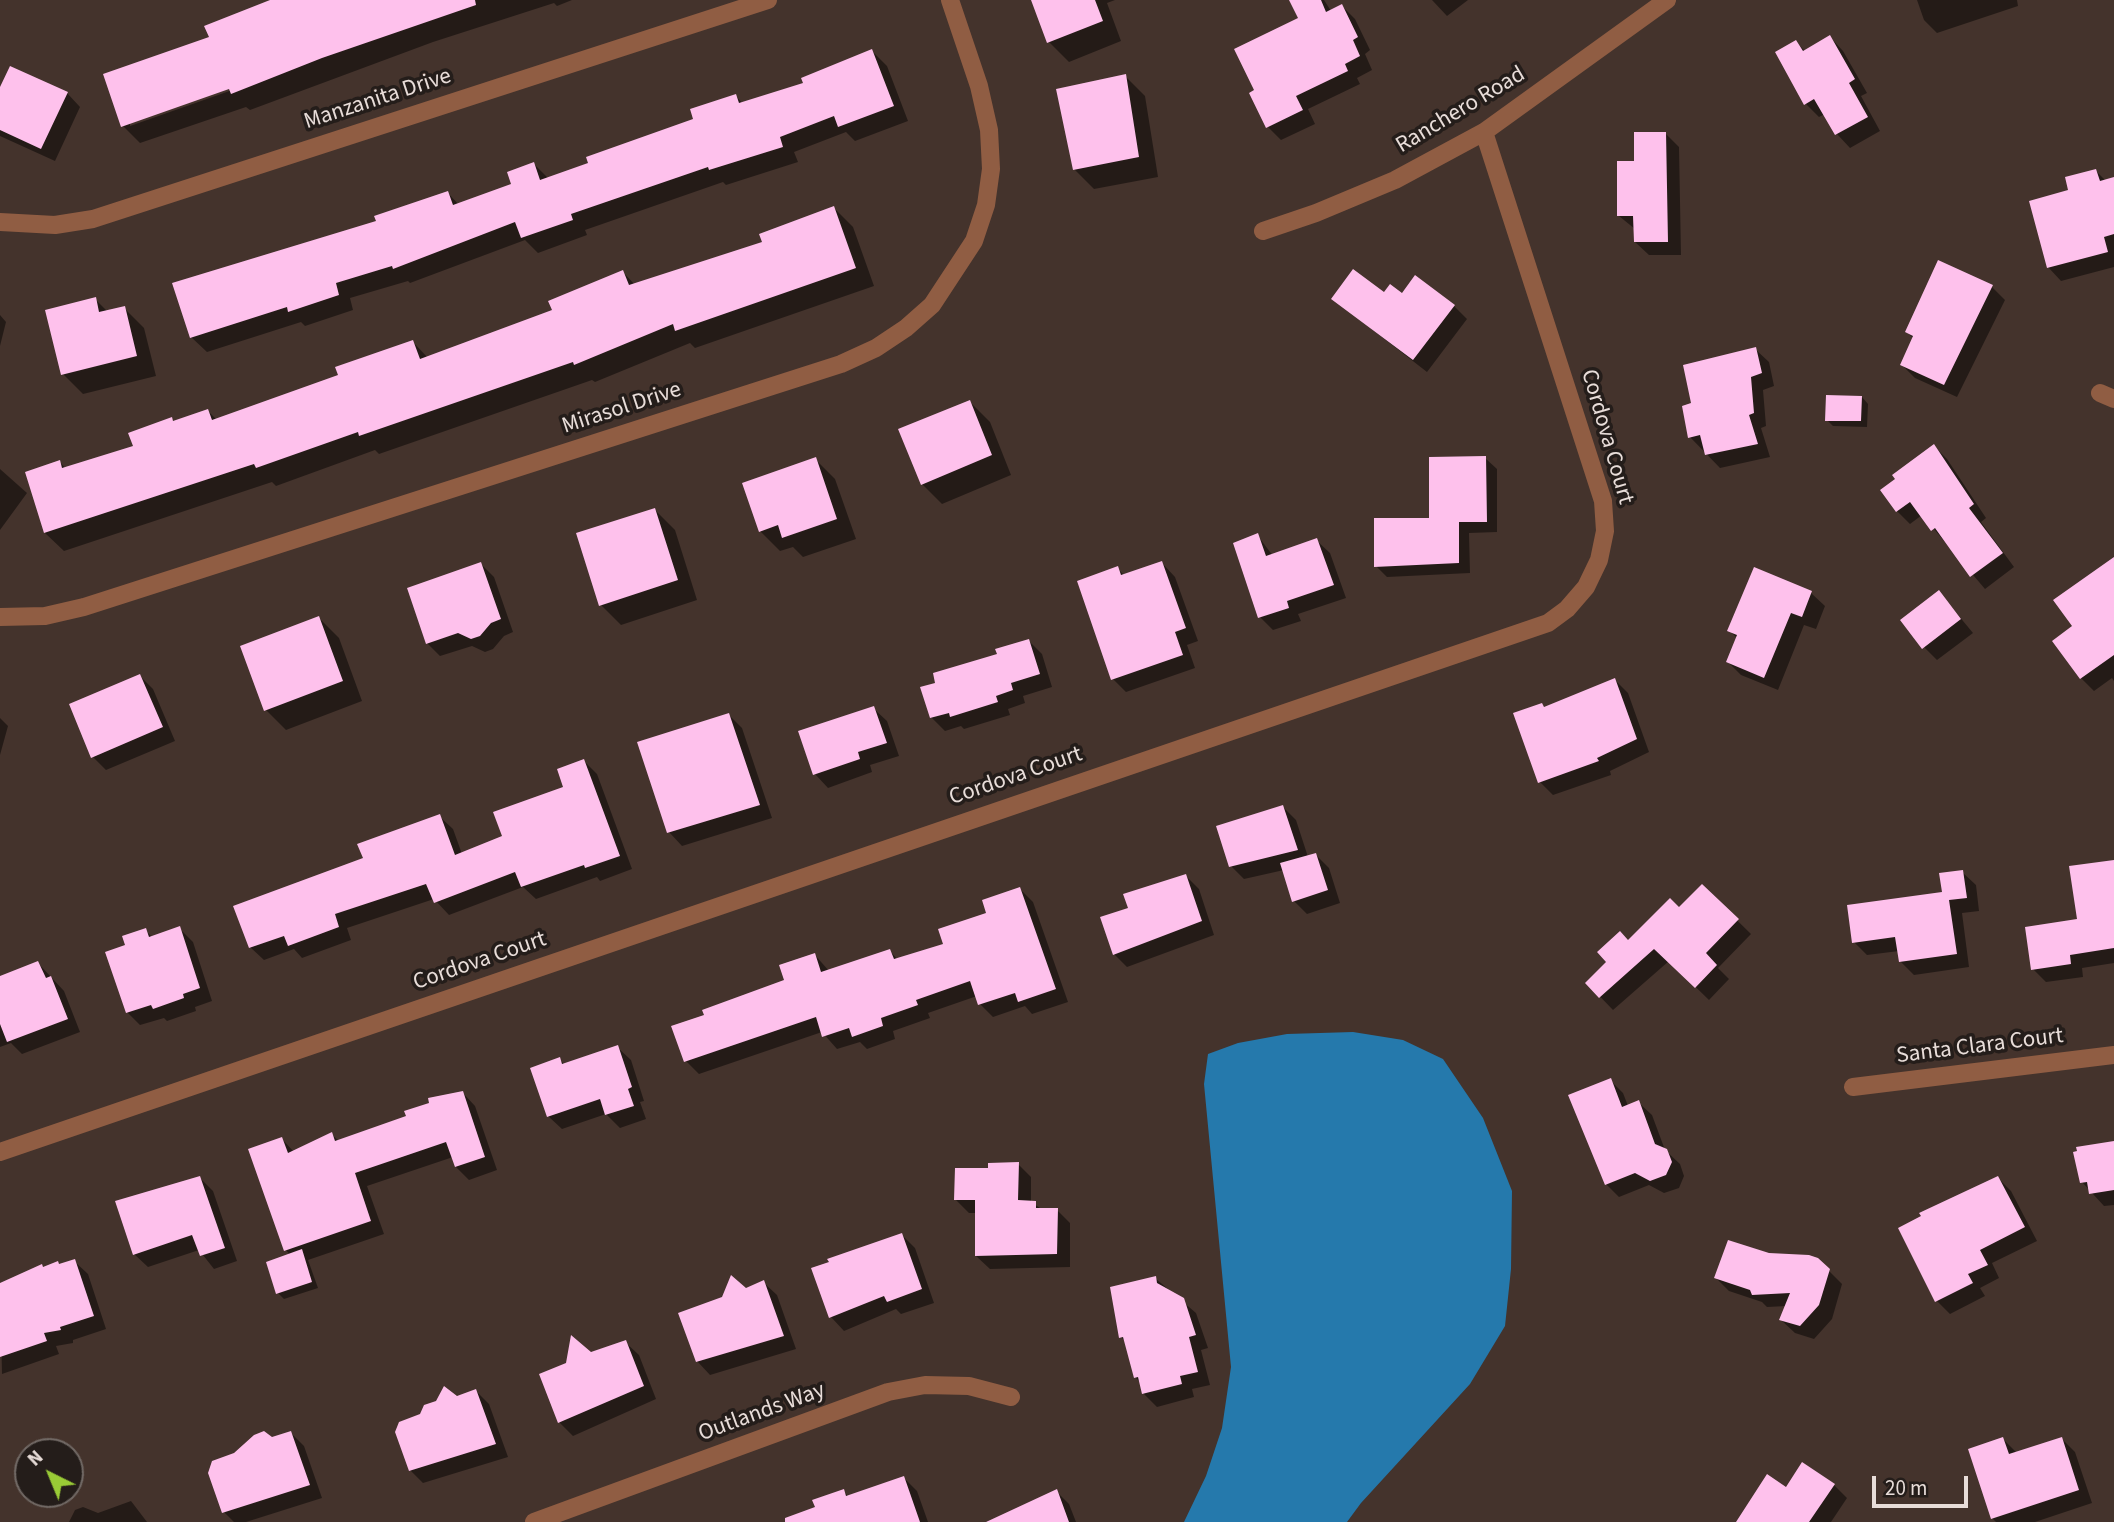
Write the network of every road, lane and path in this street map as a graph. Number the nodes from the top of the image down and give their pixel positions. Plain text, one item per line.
1 (768, 0) edge
2 (950, 0) edge
3 (1667, 0) edge
4 (1484, 132) junction
5 (0, 222) edge
6 (1262, 231) dead end
7 (0, 617) edge
8 (2114, 1055) edge
9 (1853, 1087) dead end
10 (0, 1152) edge
11 (1011, 1397) dead end
12 (534, 1522) edge

1 - 5 street, Manzanita Drive
2 - 7 street, Mirasol Drive
3 - 4 street, Ranchero Road
4 - 6 street, Ranchero Road
4 - 10 street, Cordova Court
8 - 9 street, Santa Clara Court
11 - 12 street, Outlands Way

